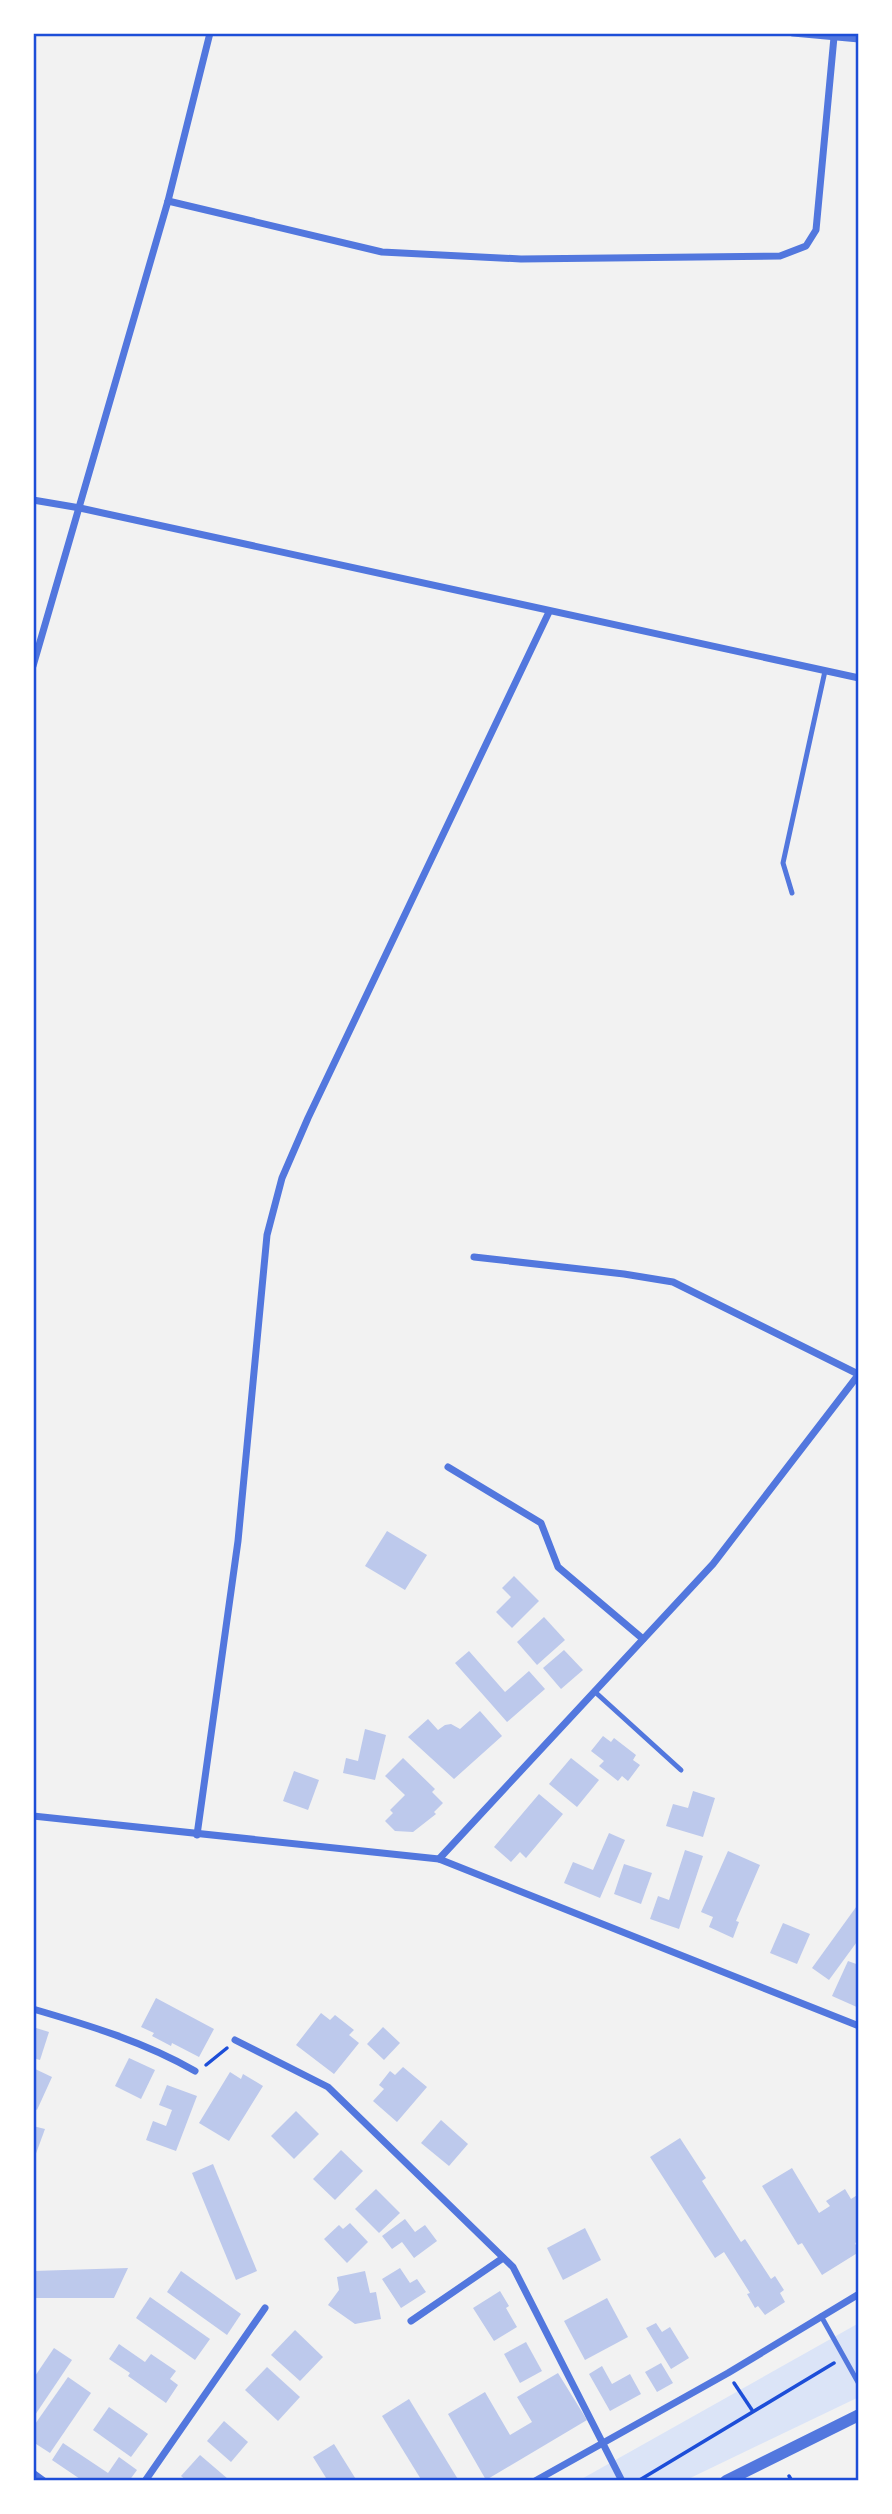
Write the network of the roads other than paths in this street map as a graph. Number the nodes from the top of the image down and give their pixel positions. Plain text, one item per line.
1 (211, 33) edge
2 (793, 33) edge
3 (834, 37) junction
4 (859, 39) edge
5 (168, 201) junction
6 (33, 500) edge
7 (80, 508) junction
8 (549, 612) junction
9 (33, 667) edge
10 (825, 671) junction
11 (859, 678) edge
12 (792, 893) dead end
13 (474, 1257) dead end
14 (858, 1374) edge
15 (448, 1467) dead end
16 (643, 1639) junction
17 (594, 1691) junction
18 (681, 1770) dead end
19 (33, 1816) edge
20 (197, 1835) junction
21 (439, 1858) junction
22 (33, 2010) edge
23 (859, 2026) edge
24 (235, 2040) road end
25 (195, 2071) road end
26 (503, 2258) junction
27 (859, 2294) edge
28 (265, 2308) dead end
29 (821, 2316) junction
30 (411, 2320) dead end
31 (859, 2384) edge
32 (859, 2415) edge
33 (604, 2441) junction
34 (33, 2473) edge
35 (44, 2481) edge
36 (145, 2481) edge
37 (535, 2481) edge
38 (622, 2481) edge
39 (727, 2481) edge

1 - 5 street
2 - 3 street
3 - 4 street
3 - 5 street
5 - 7 street
6 - 7 street
7 - 8 street
7 - 9 street
8 - 10 street
8 - 20 street
10 - 11 street
10 - 12 lane
13 - 14 street
14 - 16 street
15 - 16 street
16 - 17 street
17 - 18 lane
17 - 21 street
19 - 20 street
20 - 21 street
21 - 23 street
22 - 25 street
24 - 26 street
26 - 30 street
26 - 33 street
27 - 29 street
28 - 36 street
29 - 31 lane
29 - 33 street
32 - 39 street
33 - 37 street
33 - 38 street
34 - 35 street

